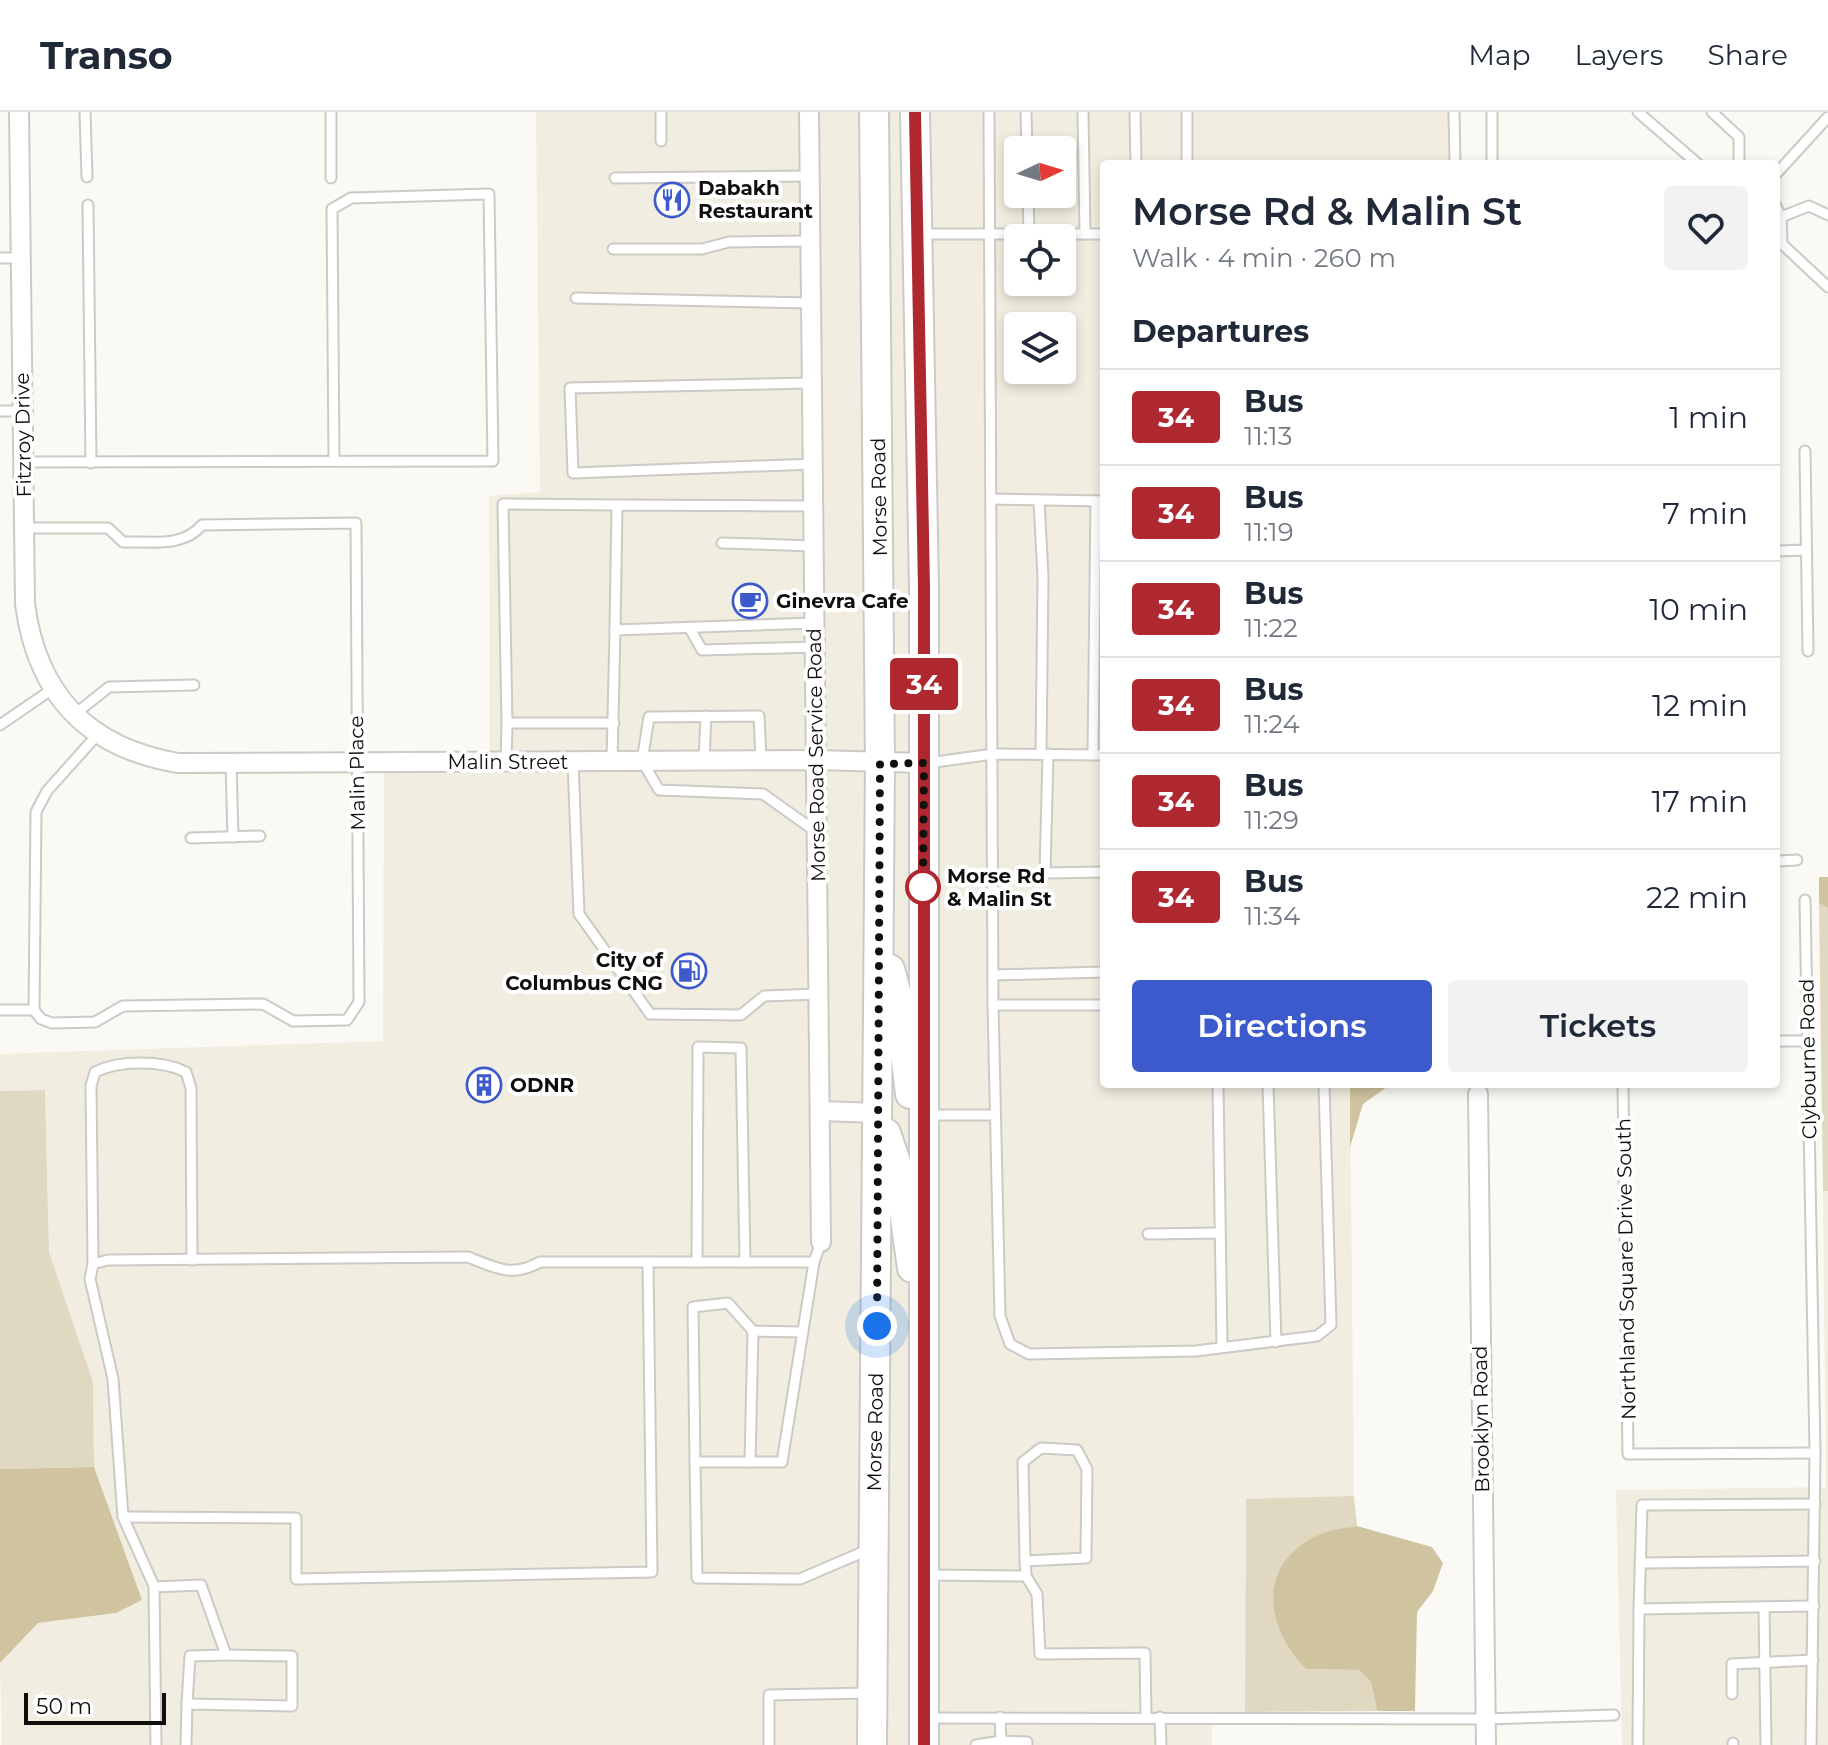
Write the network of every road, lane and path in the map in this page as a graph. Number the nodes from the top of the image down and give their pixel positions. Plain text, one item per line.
1 (19, 112) edge
2 (85, 112) edge
3 (331, 112) edge
4 (661, 112) edge
5 (809, 112) edge
6 (874, 112) edge
7 (915, 112) edge
8 (989, 112) edge
9 (1026, 112) edge
10 (1083, 112) edge
11 (1135, 112) edge
12 (1187, 112) edge
13 (1454, 112) edge
14 (1492, 112) edge
15 (1638, 112) edge
16 (1712, 112) edge
17 (1828, 117) edge
18 (1027, 136) edge
19 (661, 141) dead end
20 (1136, 160) edge
21 (1187, 160) edge
22 (1455, 160) edge
23 (1492, 160) edge
24 (1693, 160) edge
25 (1739, 160) edge
26 (1780, 170) edge
27 (810, 176) junction
28 (87, 177) dead end
29 (331, 178) dead end
30 (615, 178) dead end
31 (88, 205) dead end
32 (1828, 215) edge
33 (1781, 217) joint
34 (990, 234) junction
35 (1004, 234) edge
36 (1076, 234) edge
37 (1085, 234) junction
38 (1100, 234) edge
39 (917, 235) junction
40 (810, 241) junction
41 (613, 249) dead end
42 (0, 258) edge
43 (21, 258) junction
44 (1828, 287) edge
45 (576, 298) dead end
46 (811, 303) junction
47 (812, 383) junction
48 (0, 411) edge
49 (23, 411) junction
50 (1805, 451) dead end
51 (334, 459) junction
52 (23, 462) junction
53 (91, 463) junction
54 (813, 464) junction
55 (991, 499) junction
56 (1039, 500) junction
57 (1100, 501) edge
58 (617, 505) junction
59 (813, 506) junction
60 (24, 528) junction
61 (722, 543) dead end
62 (814, 546) junction
63 (1806, 550) junction
64 (1780, 551) edge
65 (814, 623) junction
66 (689, 627) junction
67 (615, 630) junction
68 (815, 647) junction
69 (1808, 651) dead end
70 (194, 685) dead end
71 (51, 690) junction
72 (75, 715) junction
73 (706, 716) junction
74 (507, 723) junction
75 (614, 723) junction
76 (0, 725) edge
77 (98, 734) junction
78 (993, 754) junction
79 (1044, 754) junction
80 (1099, 755) edge
81 (704, 760) junction
82 (761, 760) junction
83 (816, 760) junction
84 (612, 761) junction
85 (642, 761) junction
86 (573, 762) junction
87 (356, 763) junction
88 (506, 763) junction
89 (924, 763) junction
90 (231, 764) junction
91 (880, 764) junction
92 (817, 832) junction
93 (260, 836) dead end
94 (233, 837) junction
95 (191, 838) dead end
96 (1797, 860) dead end
97 (1780, 861) edge
98 (1100, 872) edge
99 (1805, 900) dead end
100 (879, 930) junction
101 (1100, 972) edge
102 (993, 975) junction
103 (818, 994) junction
104 (993, 1005) junction
105 (1100, 1005) edge
106 (0, 1010) edge
107 (34, 1010) junction
108 (1780, 1041) edge
109 (1807, 1041) junction
110 (1218, 1088) edge
111 (1268, 1088) edge
112 (1324, 1088) edge
113 (1623, 1088) edge
114 (1478, 1094) dead end
115 (820, 1111) junction
116 (879, 1113) junction
117 (925, 1115) junction
118 (995, 1115) junction
119 (1220, 1233) junction
120 (1148, 1234) dead end
121 (821, 1242) joint
122 (192, 1260) junction
123 (648, 1262) junction
124 (697, 1262) junction
125 (745, 1262) junction
126 (814, 1262) junction
127 (93, 1264) junction
128 (753, 1331) junction
129 (803, 1332) junction
130 (1276, 1342) junction
131 (924, 1344) junction
132 (1222, 1345) junction
133 (1815, 1453) junction
134 (695, 1462) junction
135 (750, 1462) junction
136 (1815, 1504) junction
137 (123, 1517) junction
138 (873, 1548) junction
139 (1025, 1561) junction
140 (1815, 1561) junction
141 (1640, 1563) junction
142 (925, 1575) junction
143 (1026, 1576) junction
144 (1815, 1577) junction
145 (1828, 1577) edge
146 (154, 1587) junction
147 (1814, 1606) junction
148 (1764, 1607) junction
149 (1639, 1609) junction
150 (226, 1655) junction
151 (1813, 1660) junction
152 (1765, 1663) junction
153 (872, 1693) junction
154 (1732, 1694) dead end
155 (187, 1704) junction
156 (1614, 1715) dead end
157 (1000, 1717) junction
158 (1146, 1717) junction
159 (1160, 1717) junction
160 (1485, 1719) junction
161 (924, 1732) edge
162 (1001, 1741) junction
163 (156, 1745) edge
164 (186, 1745) edge
165 (769, 1745) edge
166 (872, 1745) edge
167 (976, 1745) edge
168 (1027, 1745) edge
169 (1161, 1745) edge
170 (1486, 1745) edge
171 (1638, 1745) edge
172 (1766, 1745) edge
173 (1811, 1745) edge

1 - 43 street, Fitzroy Drive
2 - 28 lane
3 - 29 lane
4 - 19 lane
5 - 27 street, Morse Road Service Road
6 - 91 main road, Morse Road
7 - 39 main road
8 - 34 lane
9 - 18 lane
10 - 37 lane
11 - 20 lane
12 - 21 lane
13 - 22 lane
14 - 23 lane
15 - 24 lane
16 - 25 lane
17 - 26 lane
27 - 30 lane
27 - 40 street, Morse Road Service Road
31 - 53 lane
32 - 33 lane
33 - 44 lane
34 - 35 lane
34 - 39 lane
34 - 55 lane
36 - 37 lane
37 - 38 lane
39 - 89 main road
40 - 41 lane
40 - 46 street, Morse Road Service Road
42 - 43 lane
43 - 49 street, Fitzroy Drive
45 - 46 lane
46 - 47 street, Morse Road Service Road
47 - 54 street, Morse Road Service Road
47 - 54 lane
48 - 49 lane
49 - 52 street, Fitzroy Drive
50 - 63 lane
51 - 51 lane
51 - 53 lane
52 - 53 lane
52 - 60 street, Fitzroy Drive
54 - 59 street, Morse Road Service Road
55 - 56 lane
55 - 78 lane
56 - 57 lane
56 - 79 lane
57 - 80 lane
58 - 59 lane
58 - 67 lane
58 - 74 lane
59 - 62 street, Morse Road Service Road
60 - 71 street, Fitzroy Drive
60 - 87 lane, Malin Place
61 - 62 lane
62 - 65 street, Morse Road Service Road
63 - 64 lane
63 - 69 lane
65 - 66 lane
65 - 68 street, Morse Road Service Road
66 - 67 lane
66 - 68 lane
67 - 75 lane
68 - 83 street, Morse Road Service Road
70 - 72 lane
71 - 72 street, Fitzroy Drive
71 - 76 lane
72 - 77 street, Fitzroy Drive
73 - 81 lane
73 - 82 lane
73 - 85 lane
74 - 75 lane
74 - 88 lane
75 - 84 lane
77 - 90 street, Malin Street
77 - 107 lane
78 - 79 lane
78 - 89 lane
78 - 102 lane
79 - 80 lane
79 - 98 lane
81 - 82 street, Malin Street
81 - 85 street, Malin Street
82 - 83 street, Malin Street
83 - 91 street, Malin Street
83 - 92 street, Morse Road Service Road
84 - 85 street, Malin Street
84 - 86 street, Malin Street
85 - 92 lane
86 - 88 street, Malin Street
86 - 103 lane
87 - 88 street, Malin Street
87 - 90 street, Malin Street
87 - 107 lane, Malin Place
89 - 91 street, Malin Street
89 - 117 main road
90 - 94 lane
91 - 100 main road, Morse Road
92 - 103 street, Morse Road Service Road
93 - 94 lane
94 - 95 lane
96 - 97 lane
99 - 109 lane, Clybourne Road
100 - 116 main road, Morse Road
100 - 117 main road
101 - 102 lane
102 - 104 lane
103 - 115 street, Morse Road Service Road
104 - 105 lane
104 - 118 lane
106 - 107 lane
108 - 109 lane
109 - 133 lane, Clybourne Road
110 - 119 lane
111 - 130 lane
112 - 130 lane
113 - 133 lane, Northland Square Drive South
114 - 160 street, Brooklyn Road
115 - 116 street
115 - 121 street, Morse Road Service Road
116 - 131 main road
116 - 138 main road, Morse Road
117 - 118 lane
117 - 131 main road
118 - 132 lane
119 - 120 lane
119 - 132 lane
121 - 126 lane
122 - 123 lane
122 - 127 lane
122 - 127 lane
123 - 124 lane
123 - 137 lane
124 - 125 lane
124 - 125 lane
125 - 126 lane
126 - 129 lane
127 - 137 lane
128 - 129 lane
128 - 134 lane
128 - 135 lane
129 - 135 lane
130 - 132 lane
131 - 142 main road
133 - 136 lane, Clybourne Road
134 - 135 lane
134 - 138 lane
136 - 140 lane, Clybourne Road
136 - 141 lane
137 - 146 lane
138 - 153 main road, Morse Road
139 - 139 lane
139 - 143 lane
140 - 141 lane
140 - 144 lane, Clybourne Road
141 - 149 lane
142 - 143 lane
142 - 161 main road
143 - 158 lane
144 - 145 lane
144 - 147 lane, Clybourne Road
146 - 150 lane
146 - 163 lane
147 - 148 lane
147 - 151 lane, Clybourne Road
148 - 149 lane
148 - 152 lane
149 - 171 lane
150 - 155 lane
150 - 155 lane
151 - 152 lane
151 - 173 lane, Clybourne Road
152 - 154 lane
152 - 172 lane
153 - 165 lane
153 - 166 main road, Morse Road
155 - 164 lane
156 - 160 lane
157 - 158 lane
157 - 161 lane
157 - 162 lane
158 - 159 lane
159 - 160 lane
159 - 169 lane
160 - 170 street, Brooklyn Road
162 - 167 lane
162 - 168 lane

